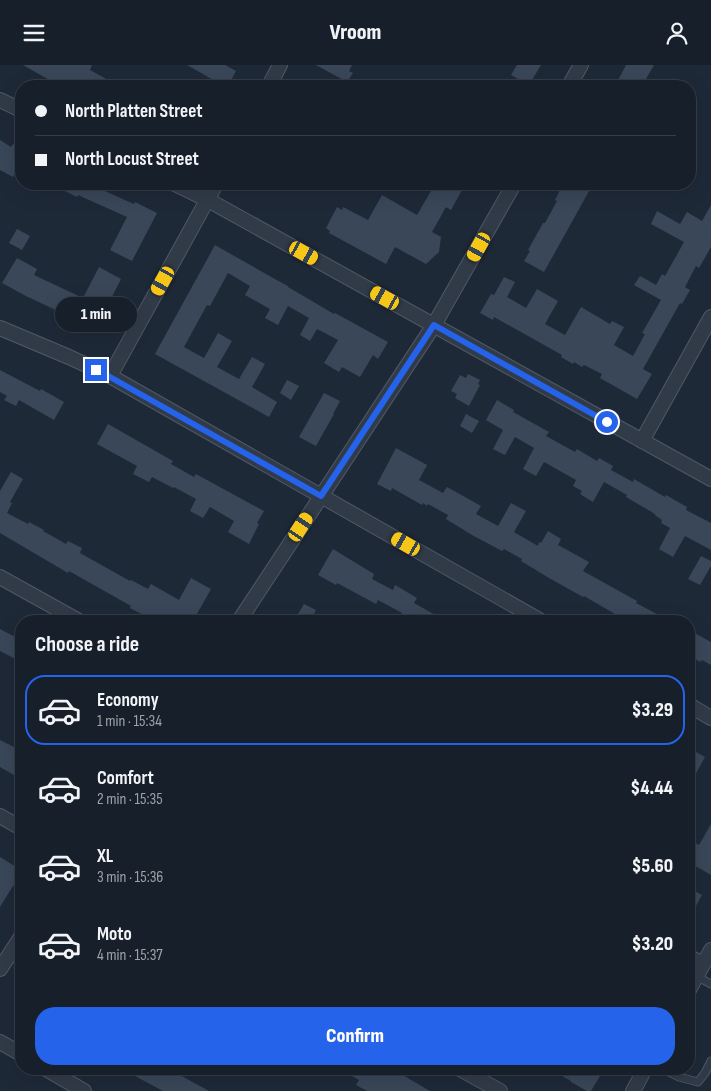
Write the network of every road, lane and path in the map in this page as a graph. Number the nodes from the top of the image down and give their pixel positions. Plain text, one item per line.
1 (280, 65) edge
2 (581, 65) edge
3 (271, 80) edge
4 (572, 80) edge
5 (0, 100) edge
6 (15, 107) edge
7 (187, 190) edge
8 (213, 190) edge
9 (511, 190) edge
10 (208, 200) junction
11 (711, 317) edge
12 (434, 325) junction
13 (0, 328) edge
14 (110, 377) junction
15 (642, 441) junction
16 (711, 479) edge
17 (321, 496) junction
18 (0, 577) edge
19 (69, 615) edge
20 (242, 615) edge
21 (530, 615) edge
22 (695, 709) edge
23 (711, 718) edge
24 (0, 817) edge
25 (15, 826) edge
26 (15, 946) edge
27 (711, 950) edge
28 (695, 964) edge
29 (0, 969) edge
30 (700, 970) junction
31 (695, 979) edge
32 (711, 984) edge
33 (0, 1042) edge
34 (15, 1051) edge
35 (711, 1061) edge
36 (56, 1075) edge
37 (471, 1075) edge
38 (642, 1075) edge
39 (675, 1075) edge
40 (698, 1083) junction
41 (84, 1091) edge
42 (500, 1091) edge
43 (633, 1091) edge
44 (694, 1091) edge

1 - 3 street
2 - 4 street
5 - 6 street
7 - 10 street
8 - 10 street
9 - 12 street
10 - 12 street
10 - 14 street
11 - 15 street
12 - 15 street
12 - 17 street
13 - 14 street
14 - 17 street
15 - 16 street
17 - 20 street
17 - 21 street
18 - 19 street
22 - 23 street
24 - 25 street
26 - 29 street
27 - 30 street
28 - 30 street
30 - 31 street
30 - 32 lane
33 - 34 street
35 - 40 lane
36 - 41 street
37 - 42 street
38 - 43 street
39 - 40 lane
40 - 44 lane

